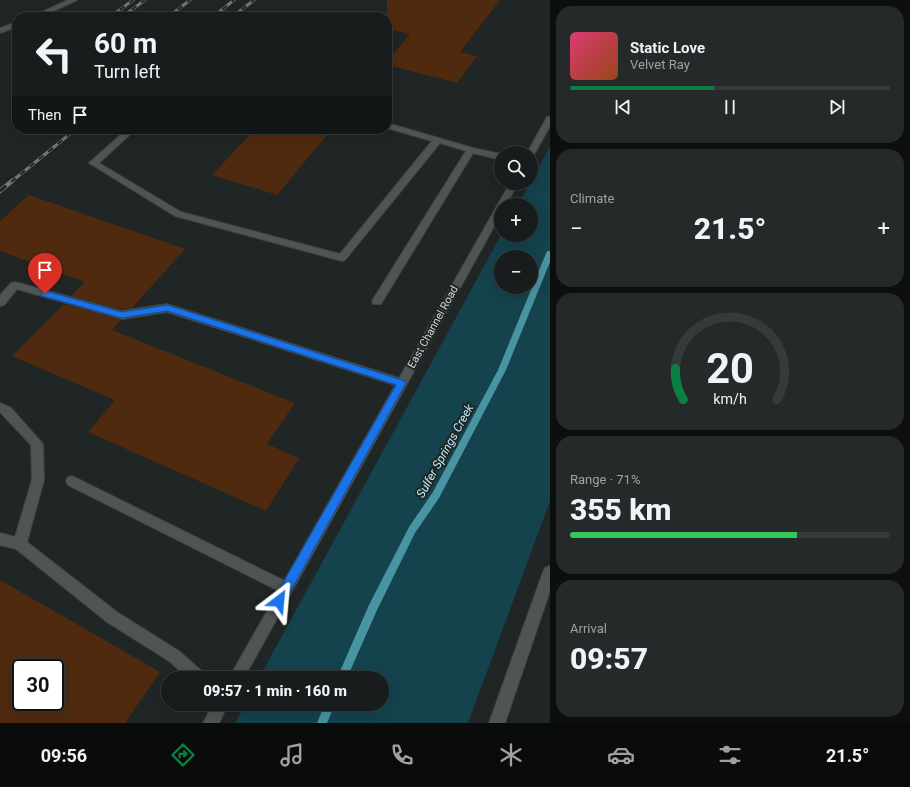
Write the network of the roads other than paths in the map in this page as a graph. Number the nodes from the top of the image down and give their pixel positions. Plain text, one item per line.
1 (74, 0) edge
2 (46, 12) edge
3 (12, 26) edge
4 (0, 31) edge
5 (550, 119) edge
6 (392, 126) edge
7 (126, 134) edge
8 (438, 140) junction
9 (535, 146) edge
10 (471, 150) junction
11 (494, 155) edge
12 (494, 217) edge
13 (377, 301) dead end
14 (0, 302) edge
15 (401, 383) junction
16 (0, 407) edge
17 (72, 481) dead end
18 (0, 539) edge
19 (20, 544) junction
20 (550, 572) edge
21 (286, 588) junction
22 (191, 671) edge
23 (240, 671) edge
24 (217, 711) edge
25 (210, 723) edge
26 (497, 723) edge

1 - 2 street
3 - 4 street
5 - 9 street
6 - 8 street
7 - 8 street
8 - 10 street
10 - 11 street
10 - 13 street
12 - 15 street, East Channel Road
14 - 15 street
15 - 21 street, East Channel Road
16 - 19 street
17 - 21 street
18 - 19 street
19 - 22 street
20 - 26 street
21 - 23 street, East Channel Road
24 - 25 street

